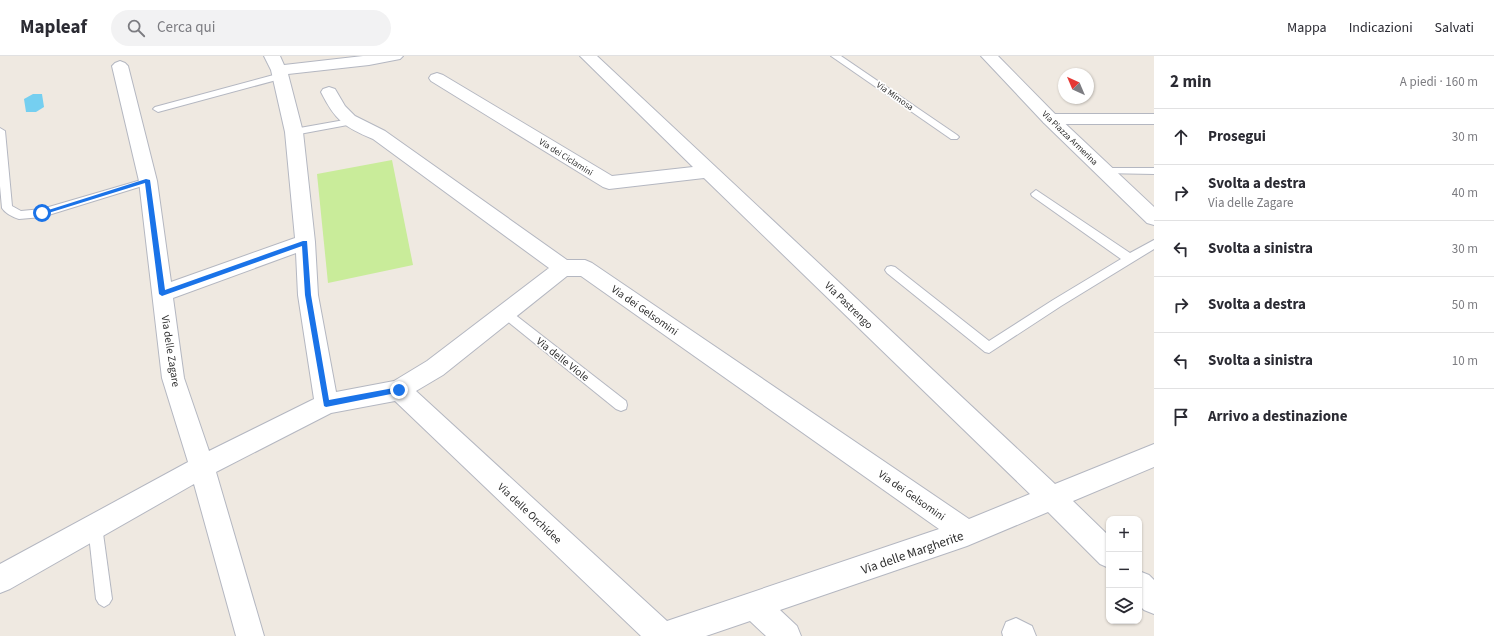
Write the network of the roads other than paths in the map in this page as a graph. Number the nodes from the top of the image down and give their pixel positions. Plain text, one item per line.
1 (396, 56) edge
2 (588, 56) edge
3 (835, 56) edge
4 (989, 56) edge
5 (120, 66) dead end
6 (277, 67) edge
7 (437, 78) dead end
8 (329, 92) dead end
9 (158, 109) dead end
10 (1050, 119) junction
11 (1154, 119) edge
12 (350, 122) junction
13 (0, 131) edge
14 (294, 132) junction
15 (954, 137) dead end
16 (709, 171) junction
17 (1104, 171) junction
18 (1154, 171) edge
19 (2, 175) edge
20 (148, 180) junction
21 (1036, 194) dead end
22 (1154, 218) edge
23 (305, 242) junction
24 (1154, 244) edge
25 (1130, 259) junction
26 (563, 268) junction
27 (891, 270) dead end
28 (162, 294) junction
29 (505, 313) junction
30 (399, 390) junction
31 (326, 404) junction
32 (621, 405) dead end
33 (1154, 455) edge
34 (202, 468) junction
35 (1052, 498) junction
36 (94, 526) junction
37 (967, 533) junction
38 (1106, 552) edge
39 (0, 579) edge
40 (1142, 588) edge
41 (104, 599) dead end
42 (1154, 600) edge
43 (754, 606) junction
44 (250, 636) edge
45 (663, 636) edge
46 (787, 636) edge

1 - 6 street
2 - 16 street, Via Pastrengo
3 - 15 lane, Via Mimosa
4 - 10 street, Via Piazza Armerina
5 - 20 street, Via delle Zagare
6 - 9 lane
6 - 14 street
7 - 16 street, Via dei Ciclamini
8 - 12 street
10 - 11 street
10 - 17 street, Via Piazza Armerina
12 - 14 lane
12 - 26 street
13 - 19 lane
14 - 23 street
16 - 35 street, Via Pastrengo
17 - 18 lane
17 - 22 street, Via Piazza Armerina
19 - 20 lane
20 - 28 street, Via delle Zagare
21 - 25 lane
23 - 28 street
23 - 31 street
24 - 25 lane
25 - 27 lane
26 - 29 street
26 - 37 street, Via dei Gelsomini
28 - 34 street, Via delle Zagare
29 - 30 street
29 - 32 lane, Via delle Viole
30 - 31 street
30 - 45 street, Via delle Orchidee
31 - 34 street
33 - 35 street, Via delle Margherite
34 - 36 street
34 - 44 street, Via delle Zagare
35 - 37 street, Via delle Margherite
35 - 38 street, Via Pastrengo
36 - 39 street
36 - 41 lane
37 - 43 street, Via delle Margherite
40 - 42 street
43 - 45 street, Via delle Margherite
43 - 46 street

